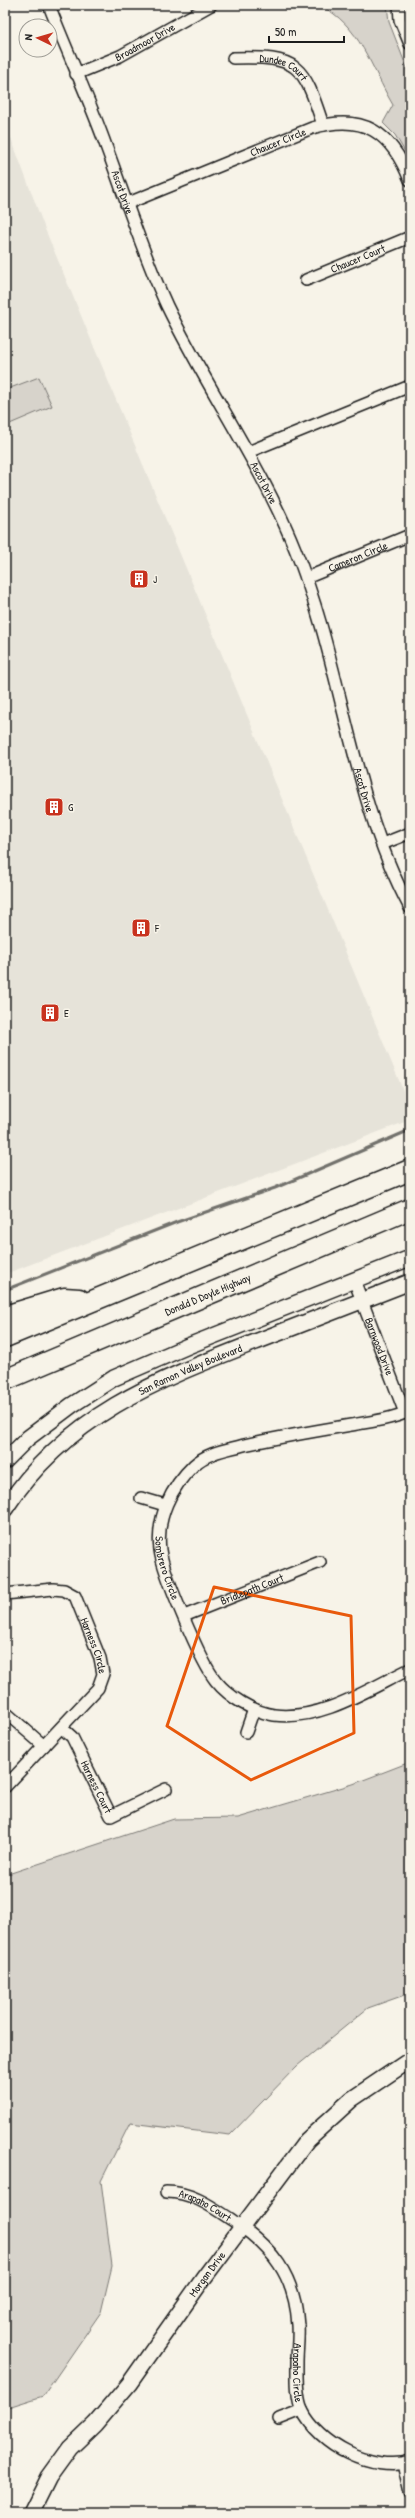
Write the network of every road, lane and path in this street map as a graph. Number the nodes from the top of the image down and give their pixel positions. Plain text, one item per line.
1 (49, 5) edge
2 (212, 5) edge
3 (399, 5) edge
4 (410, 44) edge
5 (233, 58) dead end
6 (76, 74) junction
7 (323, 124) junction
8 (410, 180) edge
9 (126, 204) junction
10 (410, 237) edge
11 (306, 280) dead end
12 (410, 386) edge
13 (248, 452) junction
14 (410, 535) edge
15 (306, 578) junction
16 (410, 832) edge
17 (382, 844) junction
18 (410, 908) edge
19 (410, 1170) edge
20 (410, 1209) edge
21 (410, 1258) edge
22 (354, 1280) junction
23 (410, 1282) edge
24 (91, 1300) junction
25 (362, 1301) junction
26 (5, 1316) edge
27 (5, 1336) edge
28 (5, 1380) edge
29 (408, 1412) edge
30 (5, 1462) edge
31 (142, 1498) dead end
32 (165, 1506) junction
33 (5, 1509) edge
34 (320, 1562) dead end
35 (5, 1594) edge
36 (184, 1616) junction
37 (410, 1669) edge
38 (254, 1709) junction
39 (5, 1712) edge
40 (62, 1728) junction
41 (246, 1732) dead end
42 (44, 1746) junction
43 (5, 1787) edge
44 (166, 1789) dead end
45 (410, 2060) edge
46 (166, 2192) dead end
47 (242, 2227) junction
48 (302, 2410) junction
49 (279, 2419) dead end
50 (407, 2462) edge
51 (410, 2493) edge
52 (31, 2513) edge

1 - 6 street, Ascot Drive
2 - 6 street, Broadmoor Drive
3 - 4 street
5 - 7 street, Dundee Court
6 - 9 street, Ascot Drive
7 - 8 street, Chaucer Circle
7 - 9 street, Chaucer Circle
9 - 13 street, Ascot Drive
10 - 11 street, Chaucer Court
12 - 13 street
13 - 15 street, Ascot Drive
14 - 15 street, Cameron Circle
15 - 17 street, Ascot Drive
16 - 17 street
17 - 18 street, Ascot Drive
19 - 24 highway
20 - 28 highway, Donald D Doyle Highway
21 - 22 main road, San Ramon Valley Boulevard
22 - 25 street, Barnwood Drive
22 - 30 main road, San Ramon Valley Boulevard
23 - 25 main road, San Ramon Valley Boulevard
24 - 26 highway
24 - 27 highway
25 - 29 street, Barnwood Drive
25 - 33 main road, San Ramon Valley Boulevard
29 - 32 street, Sombrero Circle
31 - 32 street
32 - 36 street, Sombrero Circle
34 - 36 street, Bridlepath Court
35 - 40 street, Harness Circle
36 - 38 street, Sombrero Circle
37 - 38 street, Sombrero Circle
38 - 41 street
39 - 42 street
40 - 42 street, Harness Circle
40 - 44 street, Harness Court
42 - 43 street, Harness Circle
45 - 47 main road, Morgan Drive
46 - 47 street, Arapaho Court
47 - 48 street, Arapaho Circle
47 - 52 main road, Morgan Drive
48 - 49 street
48 - 50 street, Arapaho Circle
50 - 51 street

